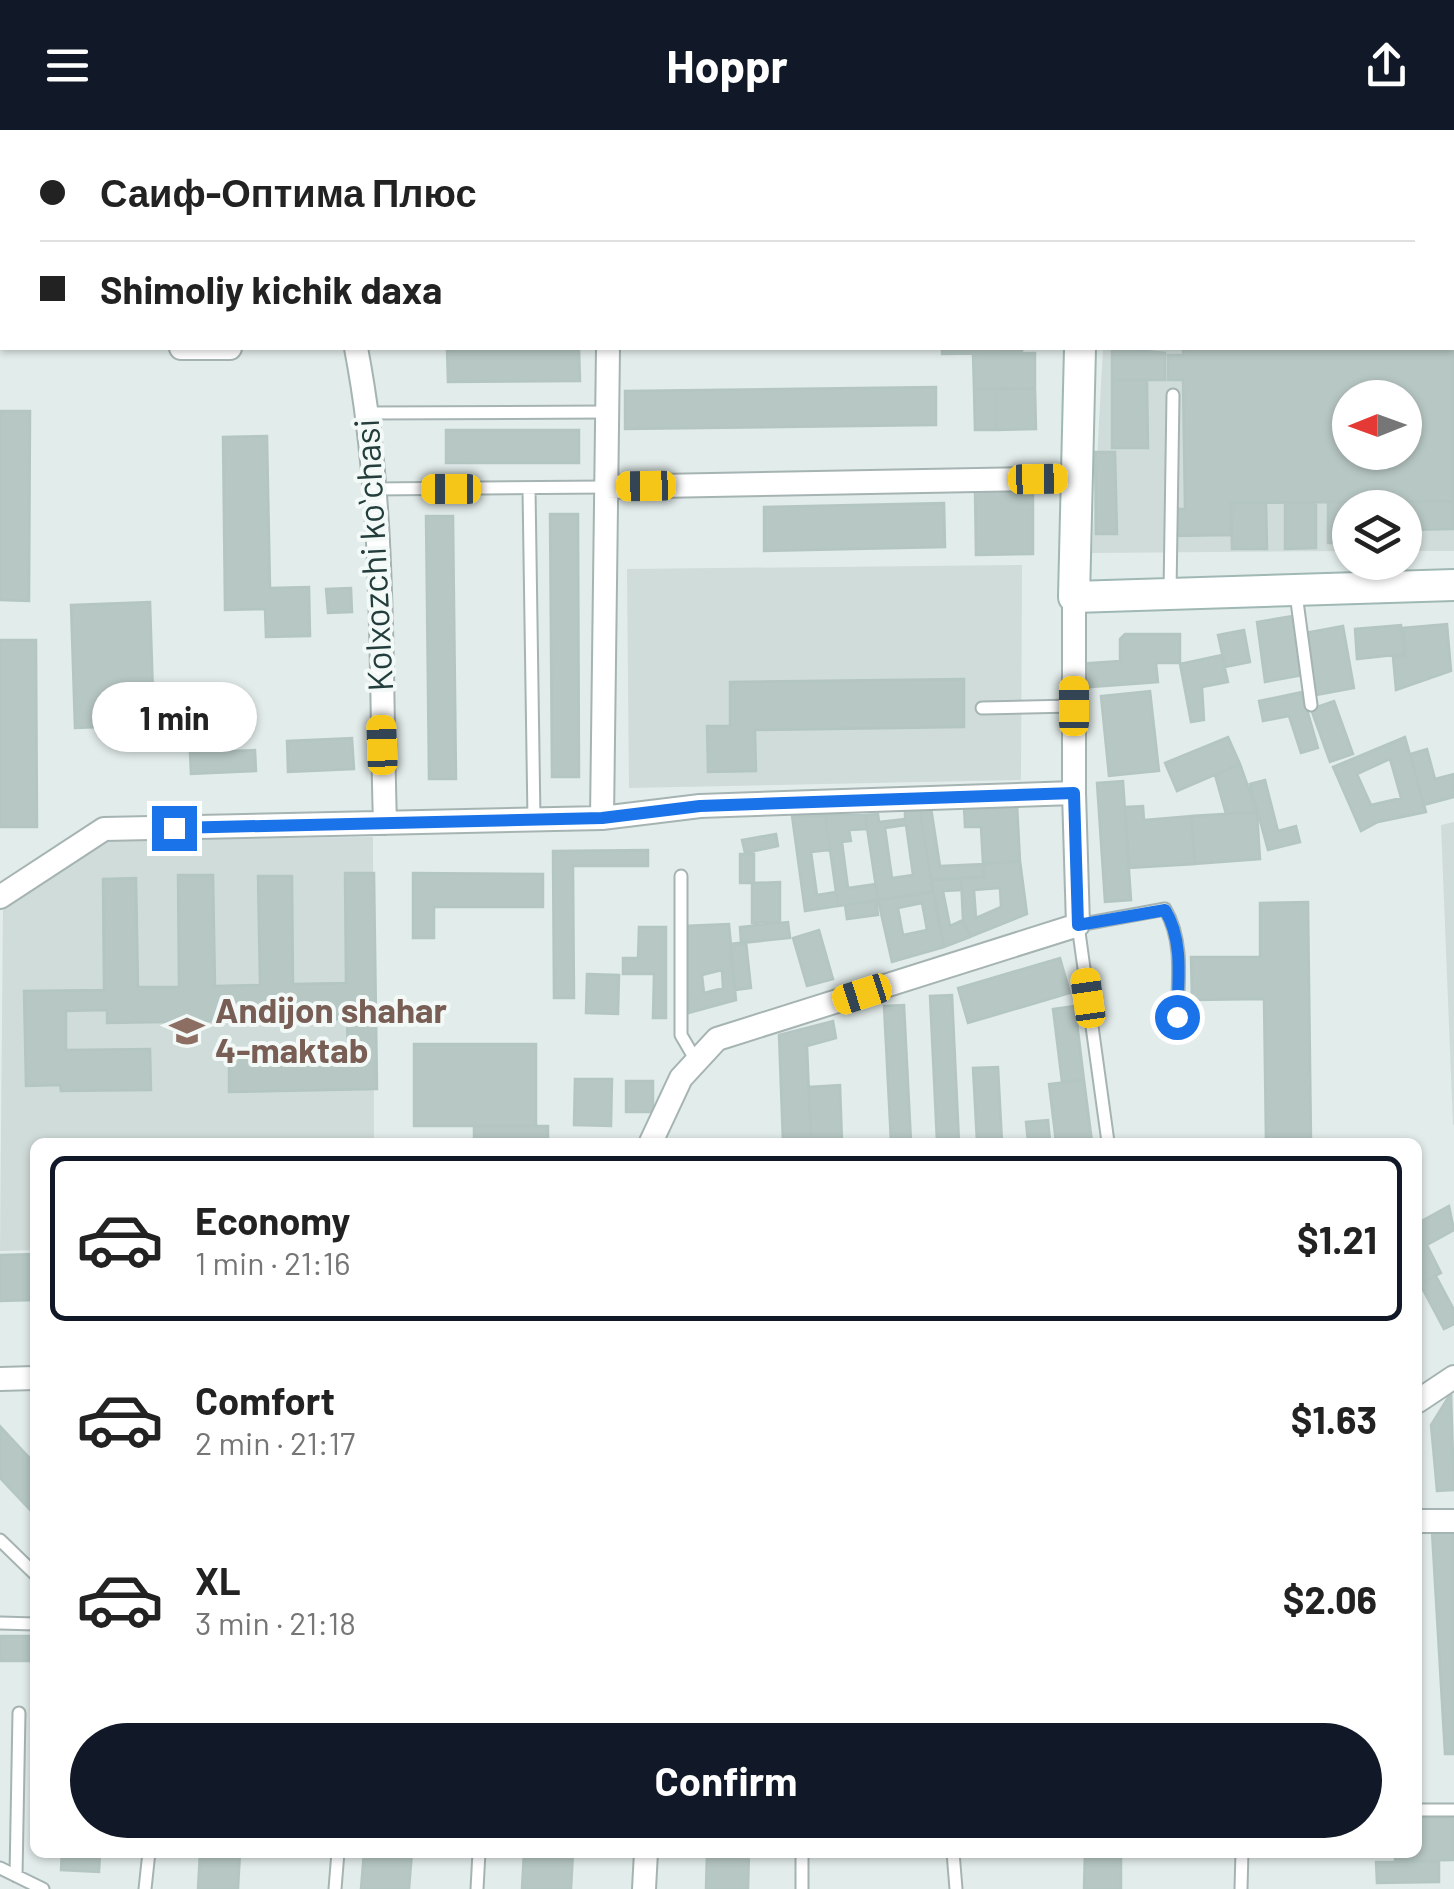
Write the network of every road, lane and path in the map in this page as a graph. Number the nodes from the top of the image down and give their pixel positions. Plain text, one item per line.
1 (356, 350) edge
2 (608, 350) edge
3 (1080, 350) edge
4 (1173, 395) dead end
5 (607, 412) junction
6 (369, 413) junction
7 (1077, 478) junction
8 (606, 486) junction
9 (374, 489) junction
10 (528, 489) junction
11 (1454, 584) edge
12 (1295, 590) junction
13 (1170, 592) junction
14 (1074, 598) junction
15 (1311, 705) dead end
16 (1074, 706) junction
17 (982, 708) dead end
18 (1074, 793) junction
19 (602, 818) junction
20 (534, 820) junction
21 (385, 823) junction
22 (680, 876) dead end
23 (0, 898) edge
24 (1078, 925) junction
25 (1177, 1017) dead end
26 (695, 1059) junction
27 (653, 1138) edge
28 (1107, 1138) edge
29 (1454, 1377) edge
30 (30, 1378) edge
31 (0, 1379) edge
32 (1422, 1397) edge
33 (1422, 1521) edge
34 (1454, 1521) edge
35 (0, 1540) edge
36 (30, 1569) edge
37 (0, 1624) edge
38 (30, 1624) edge
39 (19, 1713) dead end
40 (1422, 1810) edge
41 (1454, 1810) edge
42 (148, 1858) edge
43 (338, 1858) edge
44 (480, 1858) edge
45 (646, 1858) edge
46 (802, 1858) edge
47 (953, 1858) edge
48 (1242, 1858) edge
49 (0, 1868) edge
50 (16, 1876) junction
51 (43, 1889) edge
52 (145, 1889) edge
53 (336, 1889) edge
54 (477, 1889) edge
55 (644, 1889) edge
56 (802, 1889) edge
57 (956, 1889) edge
58 (1242, 1889) edge

1 - 6 street, Kolxozchi koʻchasi
2 - 5 street
3 - 7 street
4 - 13 lane
5 - 6 lane
5 - 8 street
6 - 9 street, Kolxozchi koʻchasi
7 - 8 street
7 - 14 street
8 - 10 lane
8 - 19 street
9 - 10 lane
9 - 21 street, Kolxozchi koʻchasi
10 - 20 lane
11 - 12 street
12 - 13 street
12 - 15 lane
13 - 14 street
14 - 16 street
16 - 17 lane
16 - 18 street
18 - 19 street
18 - 24 street
19 - 20 street
20 - 21 street
21 - 23 street
22 - 26 lane
24 - 25 lane
24 - 26 street
24 - 28 lane
26 - 27 street
29 - 32 street
30 - 31 street
33 - 34 street
35 - 36 lane
37 - 38 lane
39 - 50 lane
40 - 41 lane
42 - 52 lane
43 - 53 lane
44 - 54 lane
45 - 55 street
46 - 56 lane
47 - 57 lane
48 - 58 lane
49 - 50 lane
50 - 51 lane

